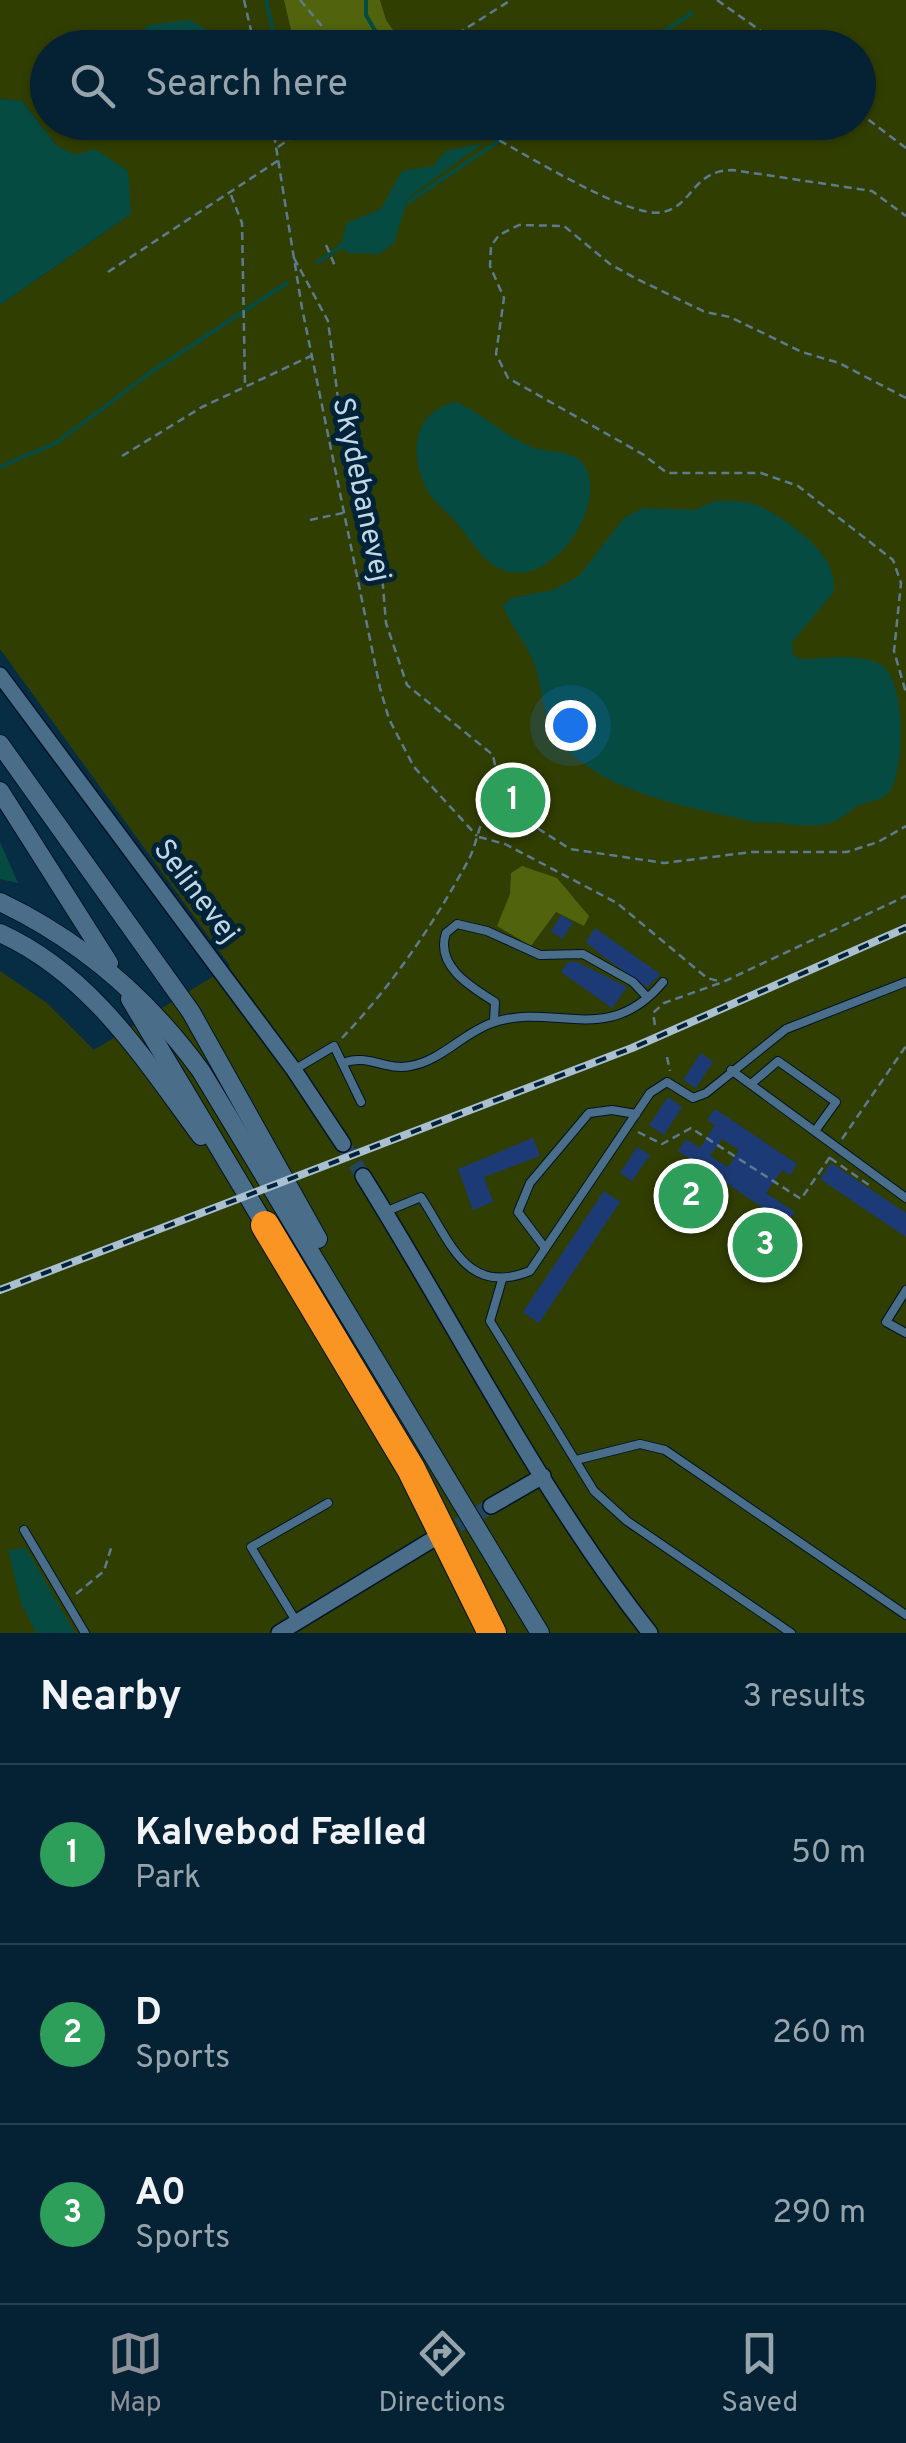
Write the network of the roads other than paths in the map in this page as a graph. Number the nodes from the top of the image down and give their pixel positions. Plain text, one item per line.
1 (0, 675) edge
2 (0, 744) edge
3 (0, 791) edge
4 (0, 902) edge
5 (0, 933) edge
6 (117, 976) junction
7 (664, 982) dead end
8 (906, 982) edge
9 (648, 997) junction
10 (494, 1022) junction
11 (343, 1063) junction
12 (294, 1070) junction
13 (731, 1070) junction
14 (751, 1084) junction
15 (361, 1102) dead end
16 (636, 1114) junction
17 (815, 1131) junction
18 (343, 1144) tunnel mouth
19 (363, 1176) tunnel mouth
20 (906, 1198) edge
21 (385, 1212) junction
22 (265, 1225) junction
23 (545, 1248) junction
24 (502, 1280) junction
25 (906, 1290) edge
26 (906, 1333) edge
27 (393, 1386) junction
28 (576, 1460) junction
29 (411, 1469) junction
30 (543, 1476) junction
31 (328, 1503) dead end
32 (491, 1506) tunnel mouth
33 (24, 1530) dead end
34 (430, 1541) tunnel mouth
35 (906, 1615) edge
36 (300, 1628) edge
37 (85, 1633) edge
38 (279, 1633) edge
39 (492, 1633) edge
40 (509, 1633) edge
41 (540, 1633) edge
42 (650, 1633) edge
43 (791, 1633) edge

1 - 12 street, Selinevej
2 - 27 street
3 - 6 street
4 - 6 street
5 - 22 street
6 - 22 street
6 - 27 street
7 - 9 lane
8 - 13 lane
9 - 10 lane
9 - 10 lane
10 - 11 lane
11 - 12 lane
11 - 15 lane
12 - 18 street, Selinevej
13 - 14 lane
13 - 16 lane
14 - 17 lane
14 - 17 lane
16 - 23 lane
16 - 23 lane
17 - 20 lane
19 - 21 street
21 - 24 lane
21 - 30 street
22 - 29 highway
23 - 24 lane
24 - 28 lane
25 - 26 lane
27 - 41 street
28 - 35 lane
28 - 43 lane
29 - 39 highway
29 - 40 highway
30 - 32 street
30 - 42 street
31 - 36 lane
33 - 37 lane
34 - 36 street
36 - 38 street

